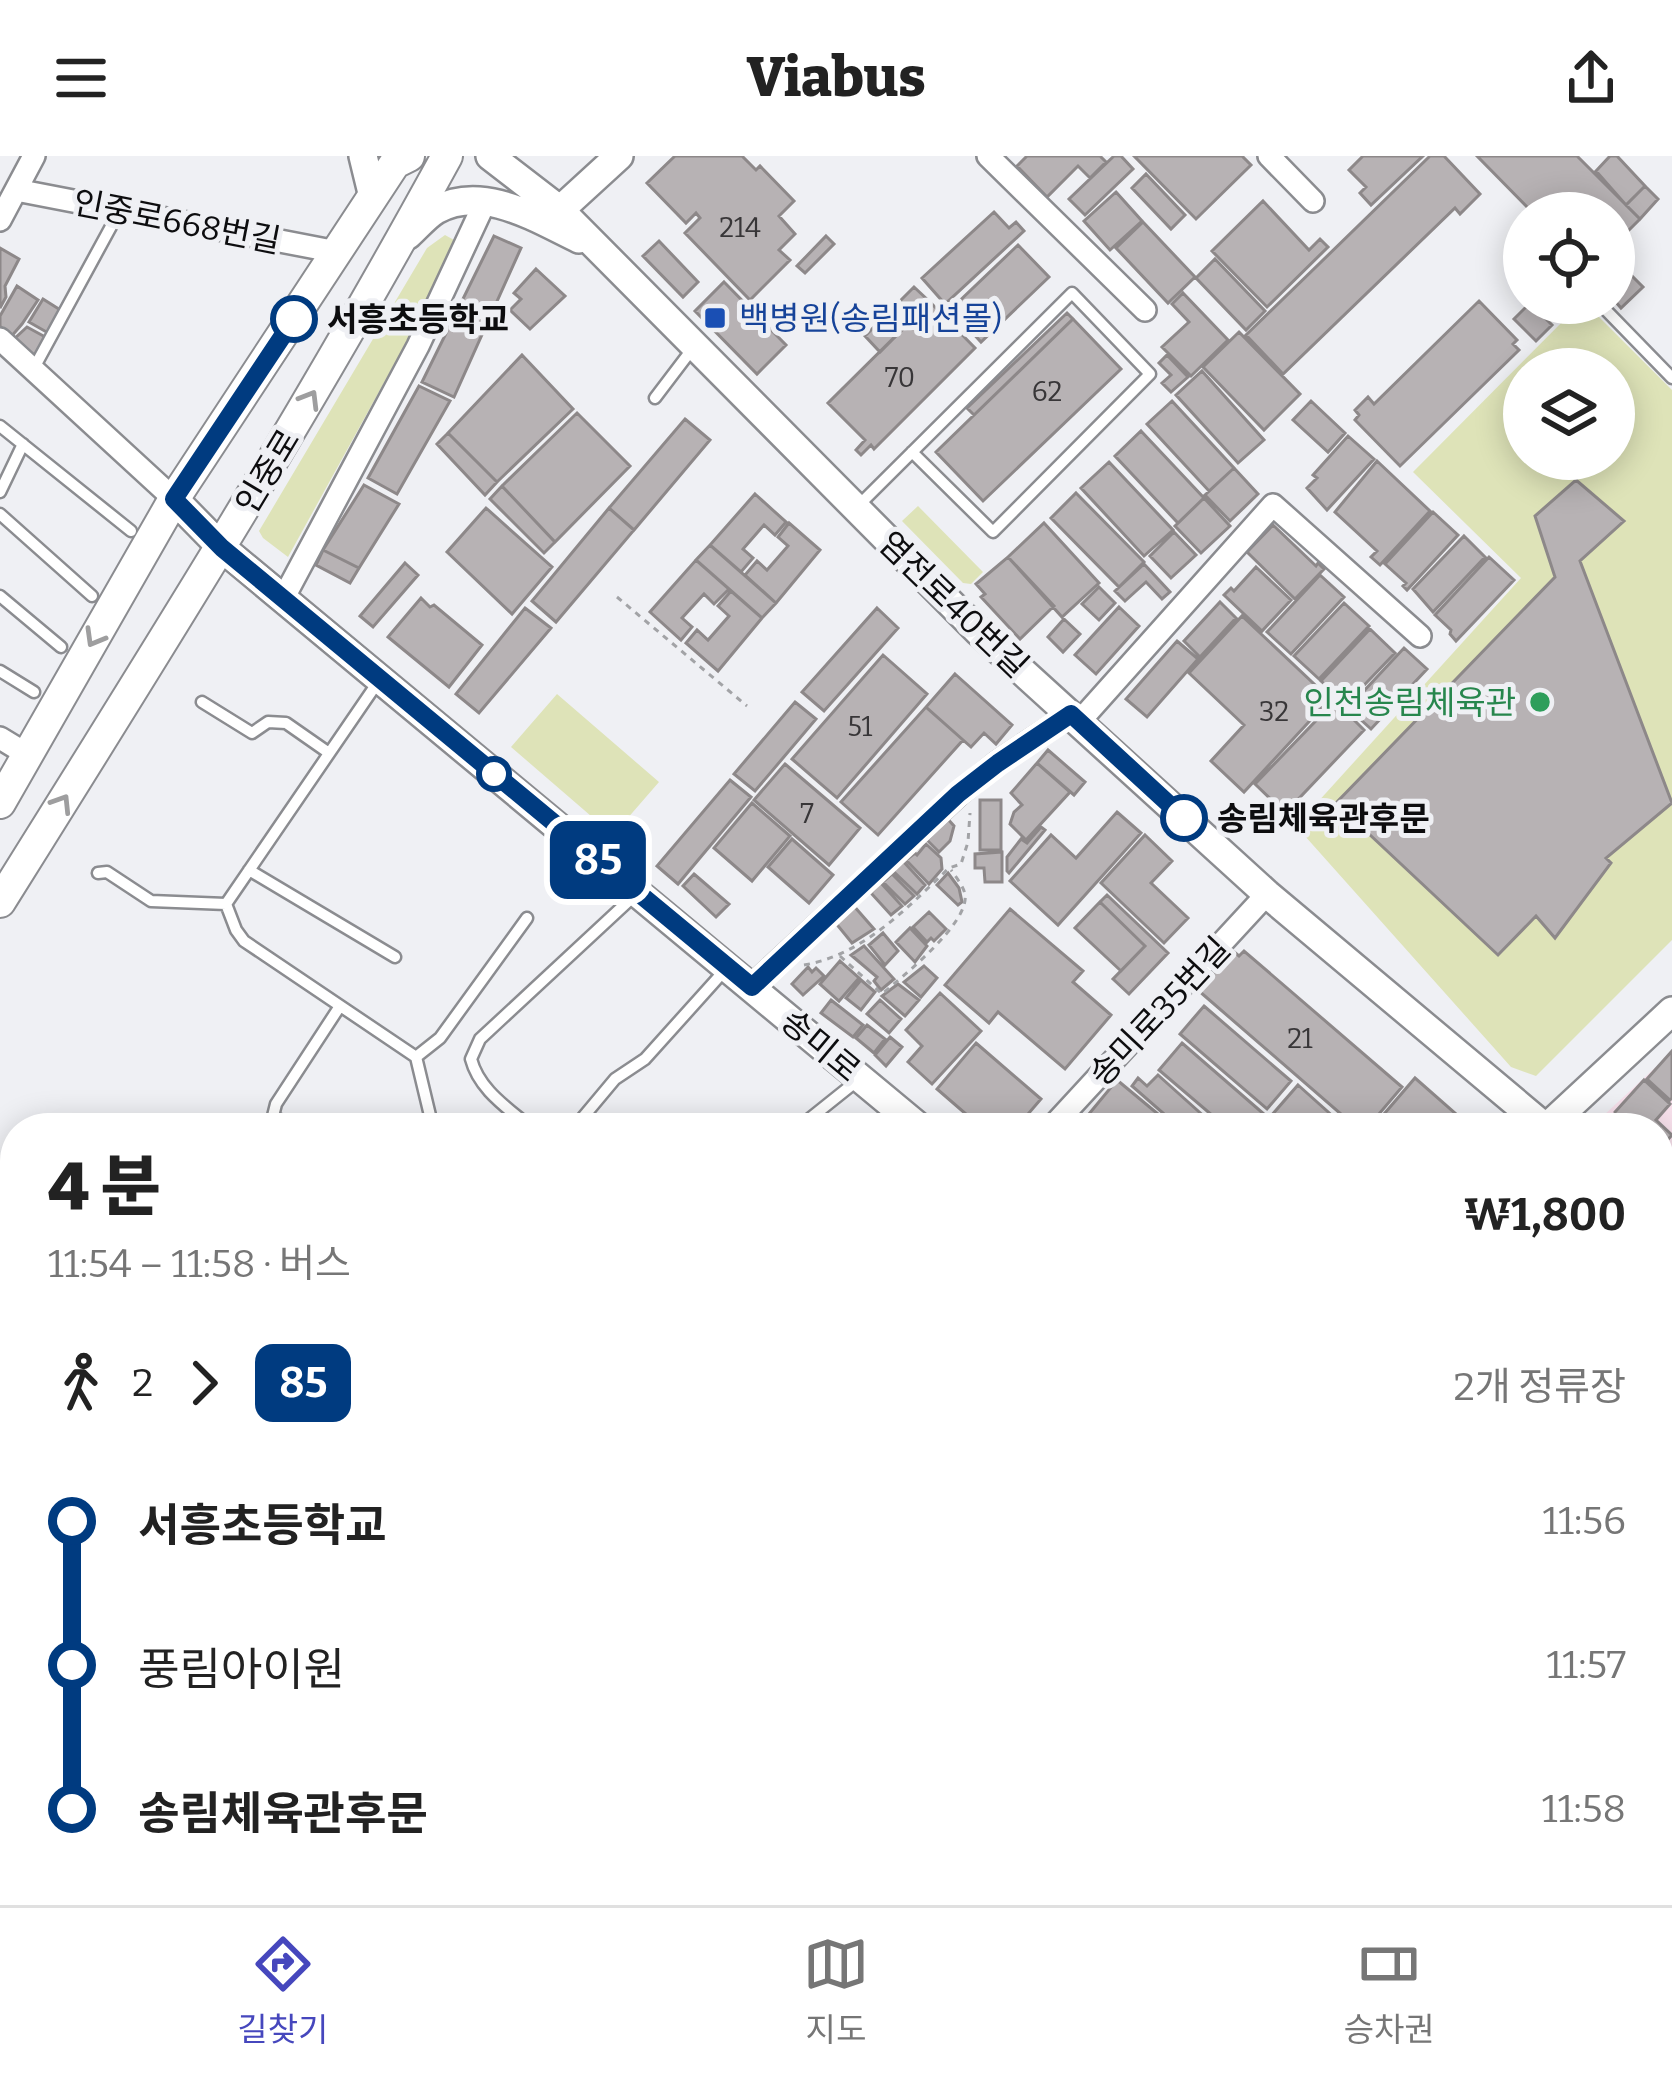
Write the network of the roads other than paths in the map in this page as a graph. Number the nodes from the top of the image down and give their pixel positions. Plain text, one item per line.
1 (34, 156) edge
2 (410, 156) edge
3 (447, 156) edge
4 (490, 156) edge
5 (619, 156) edge
6 (988, 156) edge
7 (1269, 156) edge
8 (362, 158) edge
9 (16, 190) junction
10 (373, 197) junction
11 (1313, 201) dead end
12 (485, 202) junction
13 (120, 210) junction
14 (560, 210) junction
15 (1, 215) edge
16 (400, 242) junction
17 (597, 248) junction
18 (338, 252) junction
19 (1145, 310) dead end
20 (1619, 324) edge
21 (0, 339) edge
22 (694, 346) junction
23 (34, 368) junction
24 (1672, 378) edge
25 (655, 398) dead end
26 (0, 426) edge
27 (23, 444) junction
28 (913, 452) junction
29 (0, 493) edge
30 (174, 499) junction
31 (856, 508) junction
32 (0, 514) edge
33 (130, 531) dead end
34 (222, 548) junction
35 (0, 596) edge
36 (92, 596) dead end
37 (283, 599) junction
38 (1420, 636) dead end
39 (61, 647) dead end
40 (0, 671) edge
41 (380, 680) junction
42 (34, 692) dead end
43 (202, 702) dead end
44 (1075, 718) junction
45 (0, 737) edge
46 (329, 754) junction
47 (28, 755) junction
48 (0, 803) edge
49 (249, 870) junction
50 (98, 873) dead end
51 (637, 892) junction
52 (1267, 894) junction
53 (0, 902) edge
54 (226, 904) junction
55 (526, 918) dead end
56 (395, 957) dead end
57 (728, 968) junction
58 (752, 987) junction
59 (340, 1006) junction
60 (1672, 1011) edge
61 (416, 1057) junction
62 (860, 1077) junction
63 (273, 1113) edge
64 (429, 1113) edge
65 (514, 1113) edge
66 (586, 1113) edge
67 (816, 1113) edge
68 (902, 1113) edge
69 (1065, 1113) edge
70 (1528, 1113) edge
71 (1562, 1113) edge

1 - 9 street
2 - 10 main road
3 - 16 main road, 인중로
4 - 14 street, 염전로40번길
5 - 14 street
6 - 19 street
7 - 11 street
8 - 10 street
9 - 13 street, 인중로668번길
9 - 15 street
10 - 18 main road
12 - 16 street
12 - 17 street
12 - 37 street
13 - 18 street, 인중로668번길
13 - 23 lane
14 - 17 street, 염전로40번길
34 -> 16 main road, 인중로
17 - 22 street, 염전로40번길
18 - 30 main road
20 - 24 lane
21 - 23 street
22 - 25 lane
22 - 31 street, 염전로40번길
23 - 30 street
26 - 27 lane
27 - 29 lane
27 - 33 lane
28 - 28 lane
28 - 31 lane
30 - 34 street, 송미로
30 -> 47 main road
31 - 44 street, 염전로40번길
32 - 36 lane
34 - 37 street, 송미로
53 -> 34 main road, 인중로
35 - 39 lane
37 - 41 street, 송미로
38 - 44 street
40 - 42 lane
41 - 46 lane
41 - 51 street, 송미로
43 - 46 lane
44 - 52 street, 염전로40번길
44 - 58 street
45 - 47 street
46 - 49 lane
47 - 48 main road
49 - 54 lane
49 - 56 lane
50 - 54 lane
51 - 57 street, 송미로
51 - 65 lane
52 - 69 street, 송미로35번길
52 - 70 street, 염전로40번길
54 - 59 lane
55 - 61 lane
57 - 58 street, 송미로
57 - 66 lane
58 - 62 street, 송미로
59 - 61 lane
59 - 63 lane
60 - 71 street
61 - 64 lane
62 - 67 lane
62 - 68 street, 송미로

